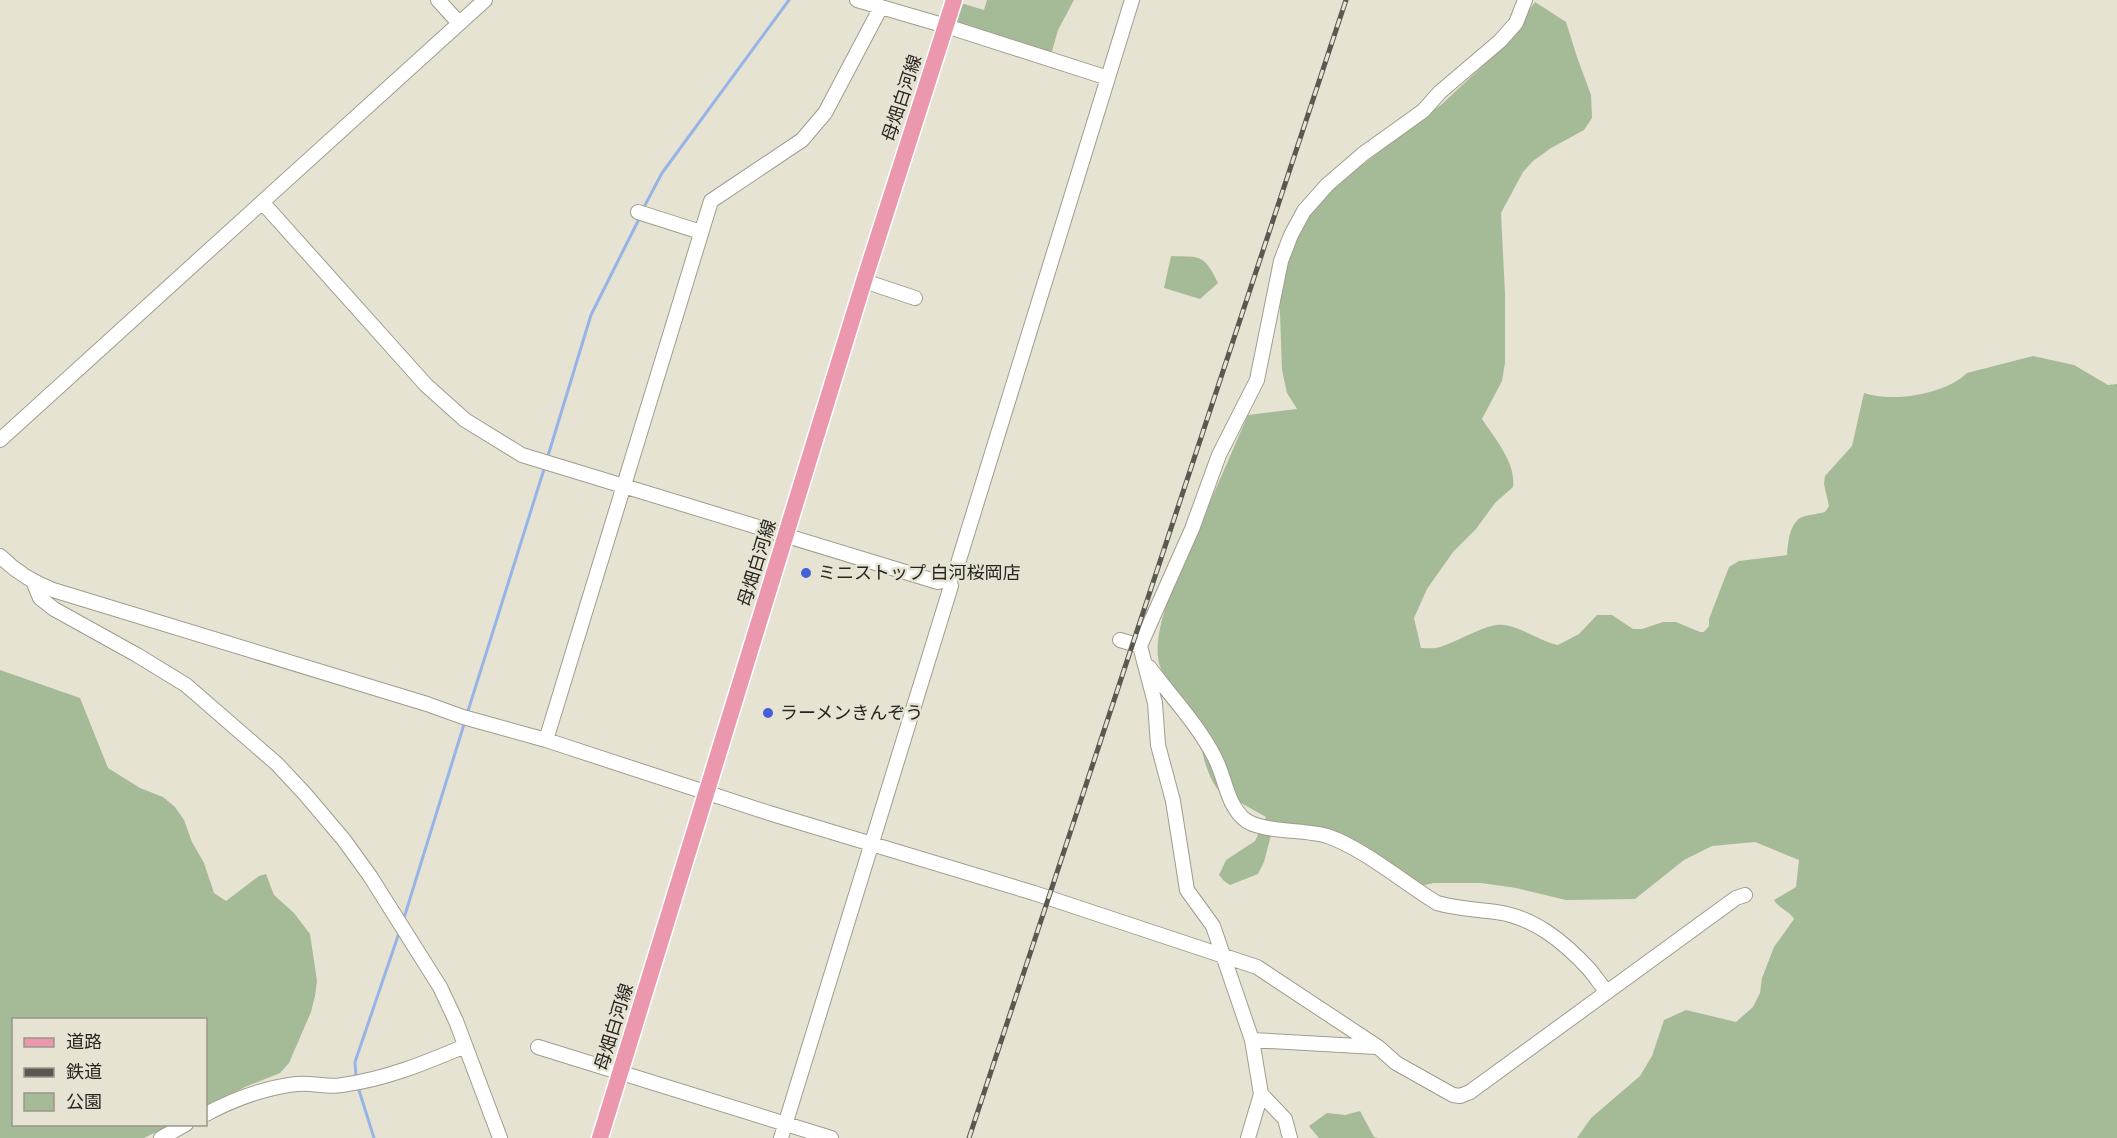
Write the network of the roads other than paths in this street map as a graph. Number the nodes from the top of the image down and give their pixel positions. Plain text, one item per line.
1 (438, 0) edge
2 (485, 0) edge
3 (857, 0) edge
4 (954, 0) edge
5 (1132, 0) edge
6 (1525, 0) edge
7 (881, 7) junction
8 (459, 23) junction
9 (946, 26) junction
10 (1108, 78) junction
11 (263, 203) junction
12 (638, 212) dead end
13 (701, 232) junction
14 (864, 281) junction
15 (915, 298) dead end
16 (0, 440) edge
17 (623, 485) junction
18 (786, 534) junction
19 (0, 556) edge
20 (948, 580) junction
21 (34, 583) junction
22 (1120, 640) dead end
23 (1140, 646) junction
24 (1145, 662) junction
25 (546, 740) junction
26 (706, 792) junction
27 (872, 843) junction
28 (1745, 895) dead end
29 (1221, 954) junction
30 (1606, 991) junction
31 (1252, 1040) junction
32 (465, 1046) junction
33 (538, 1047) dead end
34 (1378, 1047) junction
35 (620, 1073) junction
36 (1262, 1094) junction
37 (207, 1114) edge
38 (785, 1124) junction
39 (184, 1126) edge
40 (161, 1138) edge
41 (500, 1138) edge
42 (600, 1138) edge
43 (781, 1138) edge
44 (831, 1138) edge
45 (1248, 1138) edge
46 (1290, 1138) edge

1 - 8 street
2 - 8 street
3 - 7 street
4 - 9 main road, 母畑白河線
5 - 10 street
6 - 23 street
7 - 9 street
7 - 13 street
8 - 11 street
9 - 10 street
9 - 14 main road, 母畑白河線
10 - 20 street
11 - 16 street
11 - 17 street
12 - 13 street
13 - 17 street
14 - 15 street
14 - 18 main road, 母畑白河線
17 - 18 street
17 - 25 street
18 - 20 street
18 - 26 main road, 母畑白河線
19 - 21 street
20 - 27 street
21 - 25 street
21 - 32 street
22 - 23 street
23 - 24 street
24 - 29 street
24 - 30 street
25 - 26 street
26 - 27 street
26 - 35 main road, 母畑白河線
27 - 29 street
27 - 38 street
28 - 30 street
29 - 31 street
29 - 34 street
30 - 34 street
31 - 34 street
31 - 36 street
32 - 37 street
32 - 41 street
33 - 35 street
35 - 38 street
35 - 42 main road, 母畑白河線
36 - 45 street
36 - 46 street
38 - 43 street
38 - 44 street
39 - 40 street

